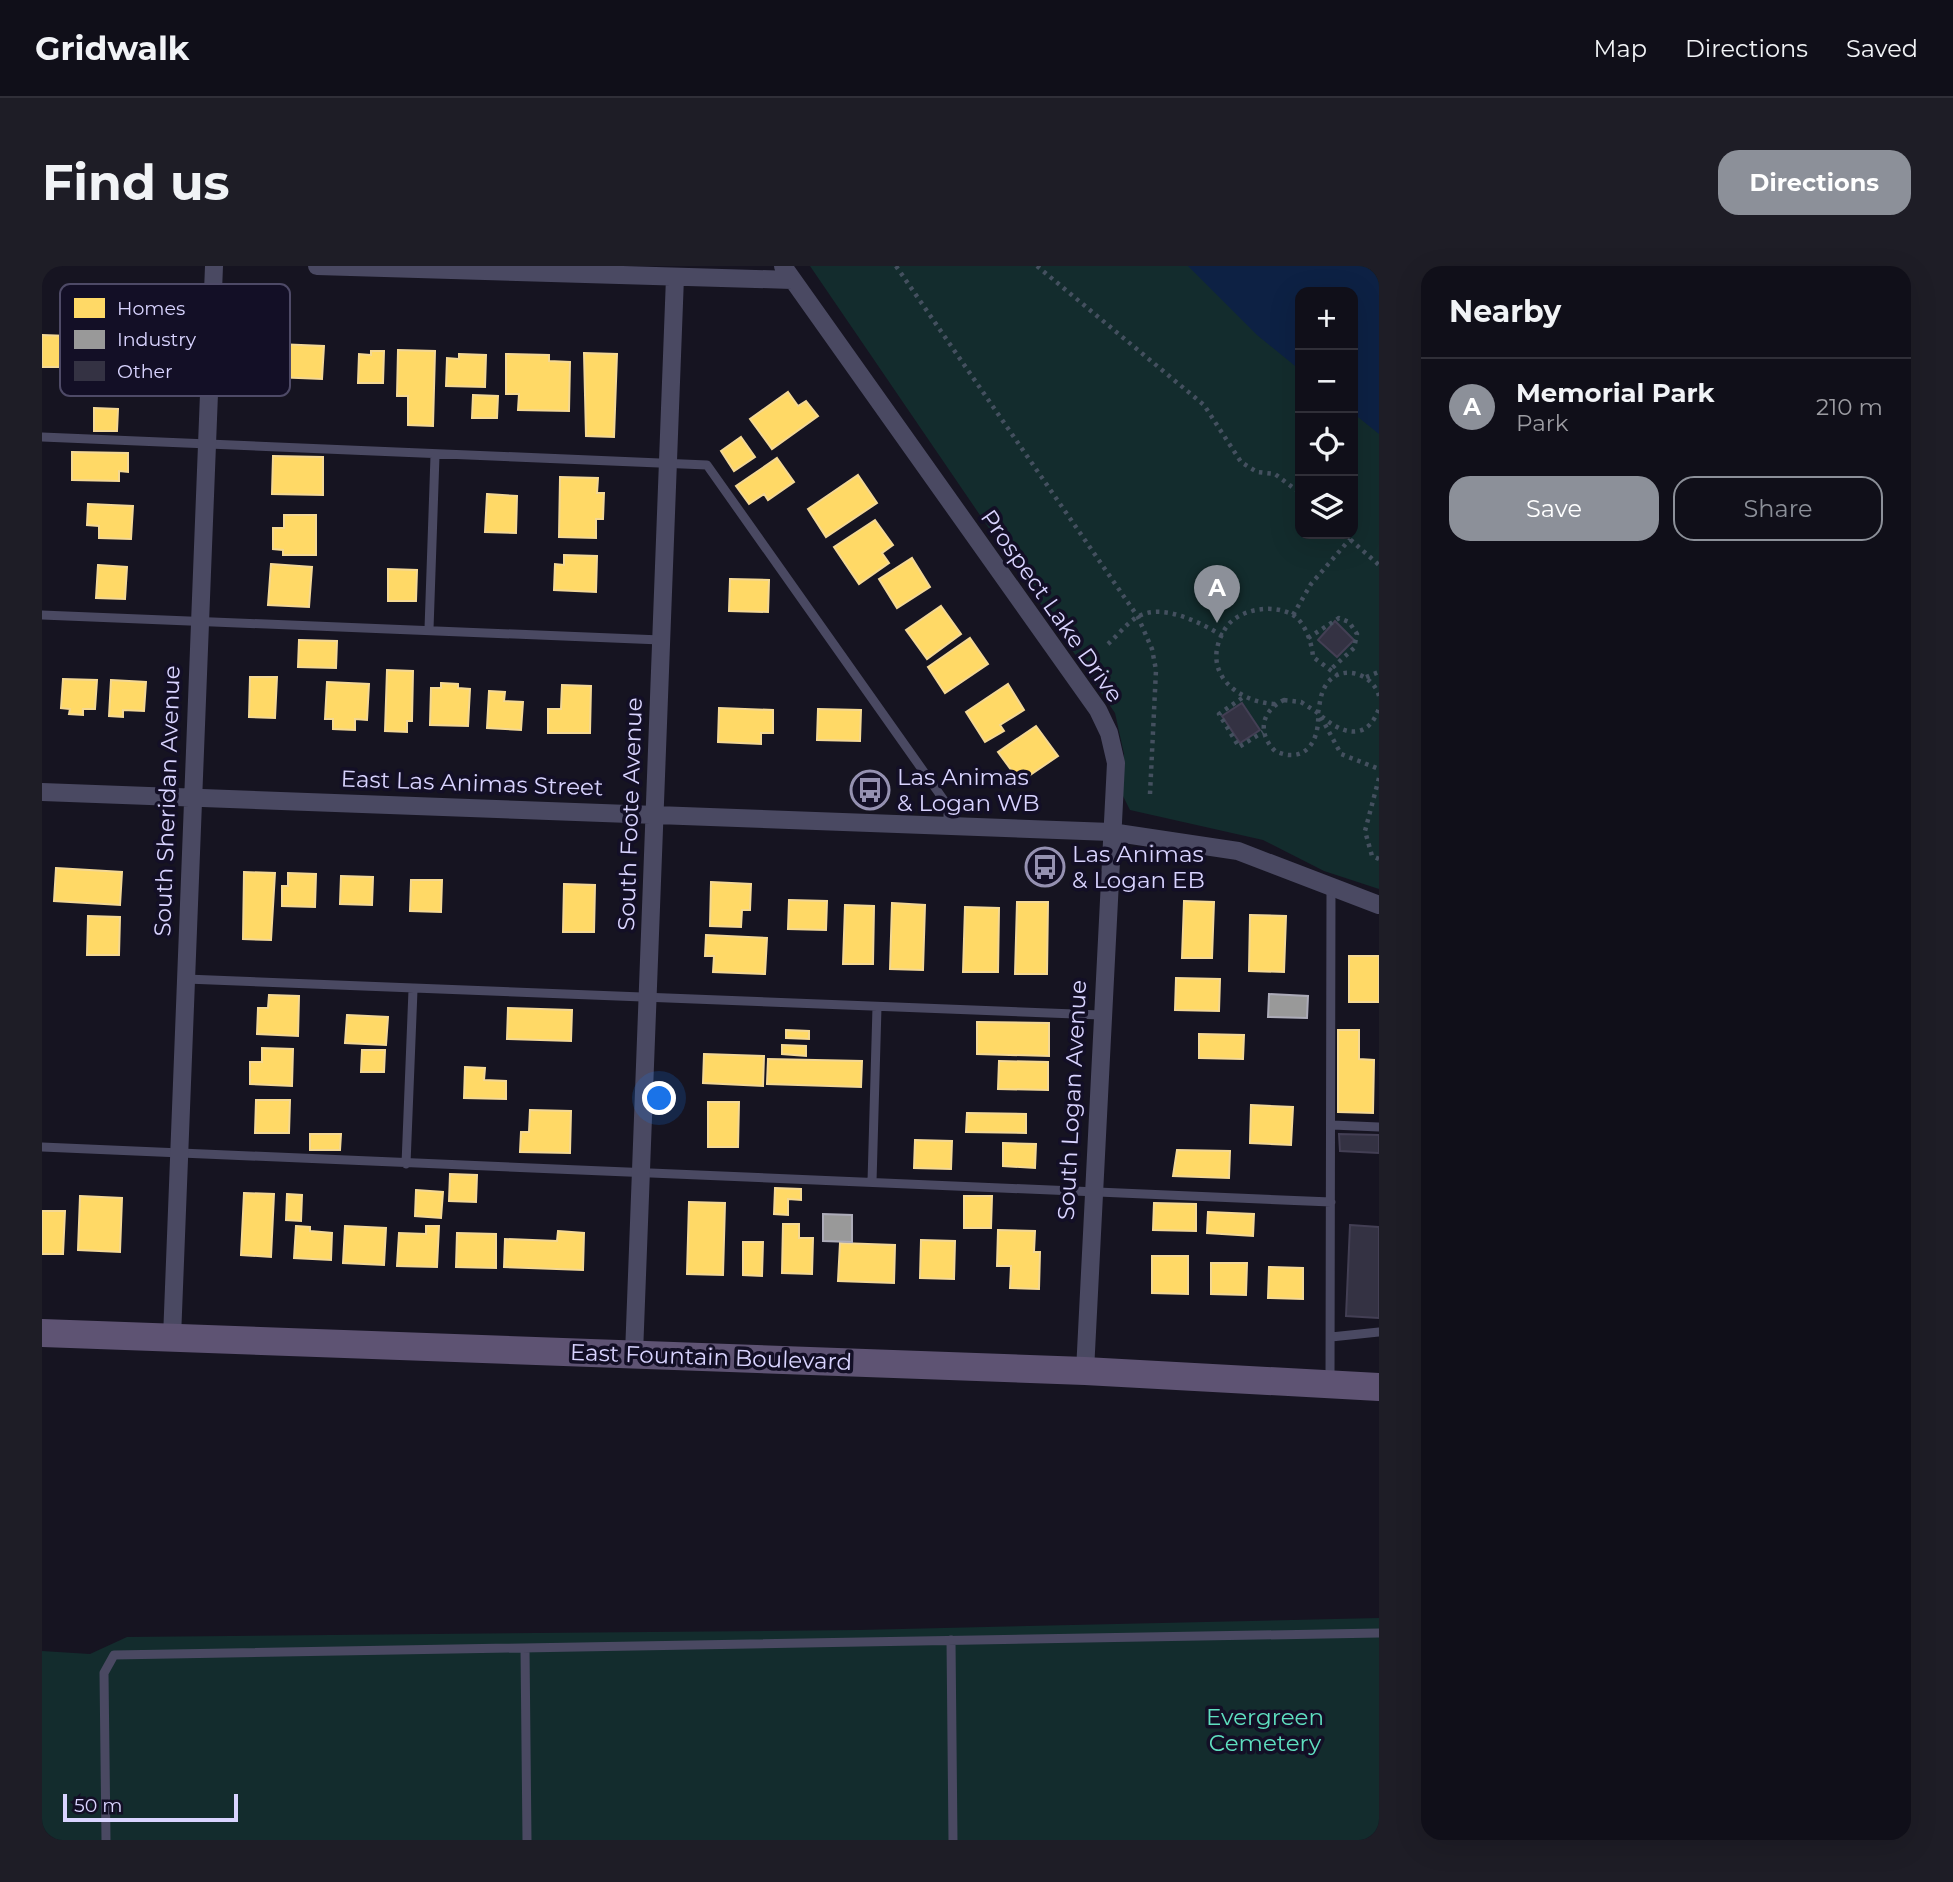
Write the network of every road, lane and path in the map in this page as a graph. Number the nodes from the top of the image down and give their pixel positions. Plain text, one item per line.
1 (214, 266) edge
2 (317, 266) edge
3 (895, 266) edge
4 (1037, 266) edge
5 (571, 270) edge
6 (787, 273) edge
7 (675, 277) junction
8 (213, 284) edge
9 (209, 396) edge
10 (42, 437) edge
11 (207, 445) junction
12 (435, 456) junction
13 (667, 465) junction
14 (1295, 489) edge
15 (1350, 539) joint
16 (1379, 565) edge
17 (42, 615) edge
18 (1293, 615) junction
19 (1138, 617) junction
20 (198, 619) junction
21 (429, 629) junction
22 (1223, 636) junction
23 (1308, 638) junction
24 (661, 639) junction
25 (1108, 644) dead end
26 (1330, 670) junction
27 (1379, 672) edge
28 (1337, 675) junction
29 (1366, 677) junction
30 (1379, 696) edge
31 (1243, 697) junction
32 (1275, 704) junction
33 (1379, 708) edge
34 (1318, 713) junction
35 (1263, 732) junction
36 (1379, 769) edge
37 (1379, 778) edge
38 (42, 792) edge
39 (1150, 794) dead end
40 (192, 798) junction
41 (654, 814) junction
42 (948, 825) junction
43 (1111, 832) junction
44 (1379, 859) edge
45 (1331, 887) junction
46 (1379, 905) edge
47 (186, 979) junction
48 (413, 990) junction
49 (647, 999) junction
50 (877, 1007) junction
51 (1101, 1015) junction
52 (1332, 1125) junction
53 (1379, 1127) edge
54 (42, 1147) edge
55 (179, 1154) junction
56 (405, 1164) junction
57 (640, 1174) junction
58 (872, 1182) junction
59 (1091, 1192) junction
60 (1331, 1202) junction
61 (1379, 1332) edge
62 (42, 1334) edge
63 (1331, 1337) junction
64 (172, 1338) junction
65 (634, 1354) junction
66 (1085, 1371) junction
67 (1330, 1382) junction
68 (1379, 1387) edge
69 (1379, 1633) edge
70 (951, 1640) junction
71 (525, 1648) junction
72 (106, 1840) edge
73 (527, 1840) edge
74 (953, 1840) edge

1 - 8 street, South Sheridan Avenue
2 - 5 street
3 - 19 path
4 - 14 path
5 - 7 street
6 - 7 street
6 - 43 street, Prospect Lake Drive
7 - 13 street, South Foote Avenue
9 - 11 street, South Sheridan Avenue
10 - 11 lane
11 - 12 lane
11 - 20 street, South Sheridan Avenue
12 - 13 lane
12 - 21 lane
13 - 24 street, South Foote Avenue
13 - 42 lane
15 - 16 path
15 - 18 path
17 - 20 lane
18 - 22 path
18 - 23 path
19 - 22 path
19 - 25 path
19 - 39 path
20 - 21 lane
20 - 40 street, South Sheridan Avenue
21 - 24 lane
22 - 31 path
23 - 26 path
23 - 26 path
24 - 41 street, South Foote Avenue
26 - 28 path
27 - 29 path
28 - 29 path
28 - 34 path
29 - 30 path
31 - 32 path
31 - 35 path
32 - 34 path
32 - 35 path
33 - 34 path
34 - 35 path
34 - 36 path
37 - 44 path
38 - 40 street, East Las Animas Street
40 - 41 street, East Las Animas Street
40 - 47 street, South Sheridan Avenue
41 - 42 street, East Las Animas Street
41 - 49 street, South Foote Avenue
42 - 43 street, East Las Animas Street
43 - 45 street
43 - 51 street, South Logan Avenue
45 - 46 street
45 - 52 lane
47 - 48 lane
47 - 55 street, South Sheridan Avenue
48 - 49 lane
48 - 56 lane
49 - 50 lane
49 - 57 street, South Foote Avenue
50 - 51 lane
50 - 58 lane
51 - 59 street, South Logan Avenue
52 - 53 lane
52 - 60 lane
54 - 55 lane
55 - 56 lane
55 - 64 street, South Sheridan Avenue
56 - 57 lane
57 - 58 lane
57 - 65 street, South Foote Avenue
58 - 59 lane
59 - 60 lane
59 - 66 street, South Logan Avenue
60 - 63 lane
61 - 63 lane
62 - 64 main road, East Fountain Boulevard
63 - 67 lane
64 - 65 main road, East Fountain Boulevard
65 - 66 main road, East Fountain Boulevard
66 - 67 main road, East Fountain Boulevard
67 - 68 main road, East Fountain Boulevard
69 - 70 lane
70 - 71 lane
70 - 74 lane
71 - 72 lane
71 - 73 lane

